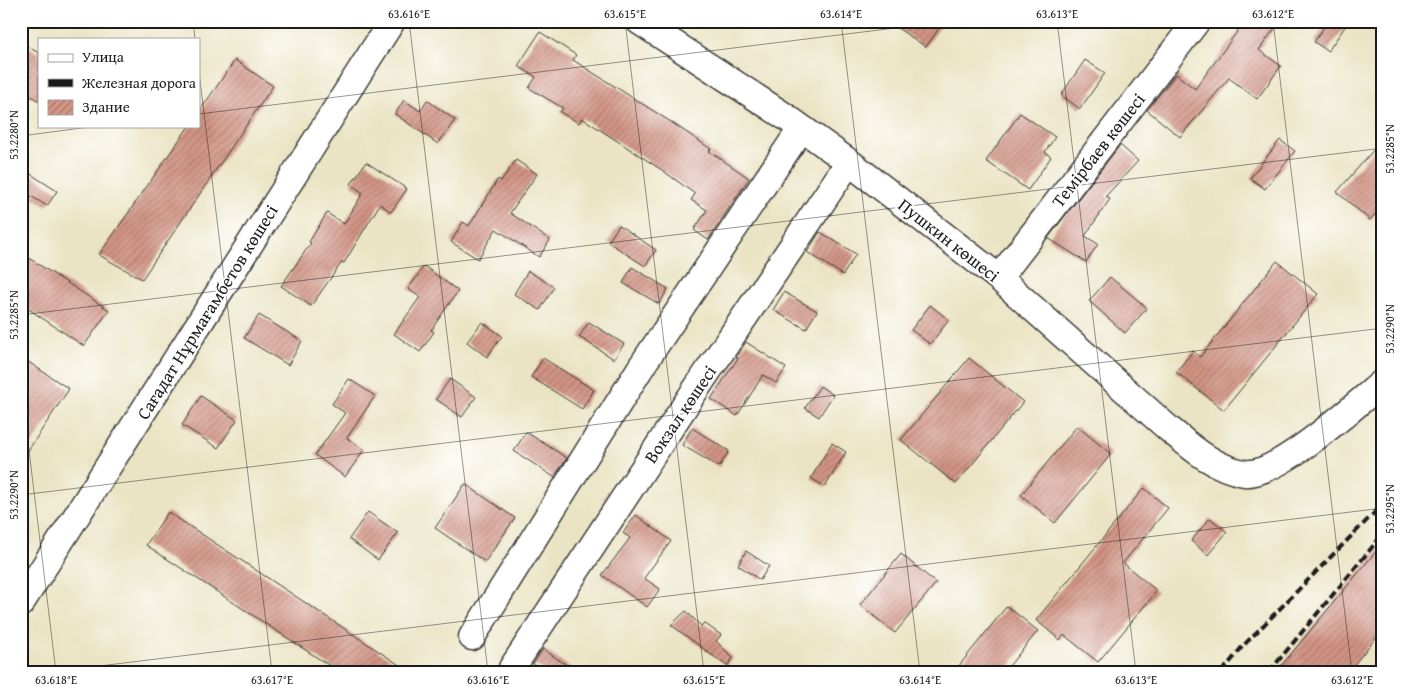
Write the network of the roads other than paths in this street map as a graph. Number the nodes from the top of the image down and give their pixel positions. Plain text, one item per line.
1 (392, 21) edge
2 (640, 21) edge
3 (1197, 21) edge
4 (802, 129) junction
5 (849, 162) junction
6 (999, 278) junction
7 (1383, 382) edge
8 (21, 603) edge
9 (472, 637) dead end
10 (512, 668) dead end

1 - 8 street, Сағадат Нұрмағамбетов көшесі
2 - 4 street, Пушкин көшесі
3 - 6 street, Темірбаев көшесі
4 - 5 street, Пушкин көшесі
4 - 9 street
5 - 6 street, Пушкин көшесі
5 - 10 street, Вокзал көшесі
6 - 7 street, Пушкин көшесі

